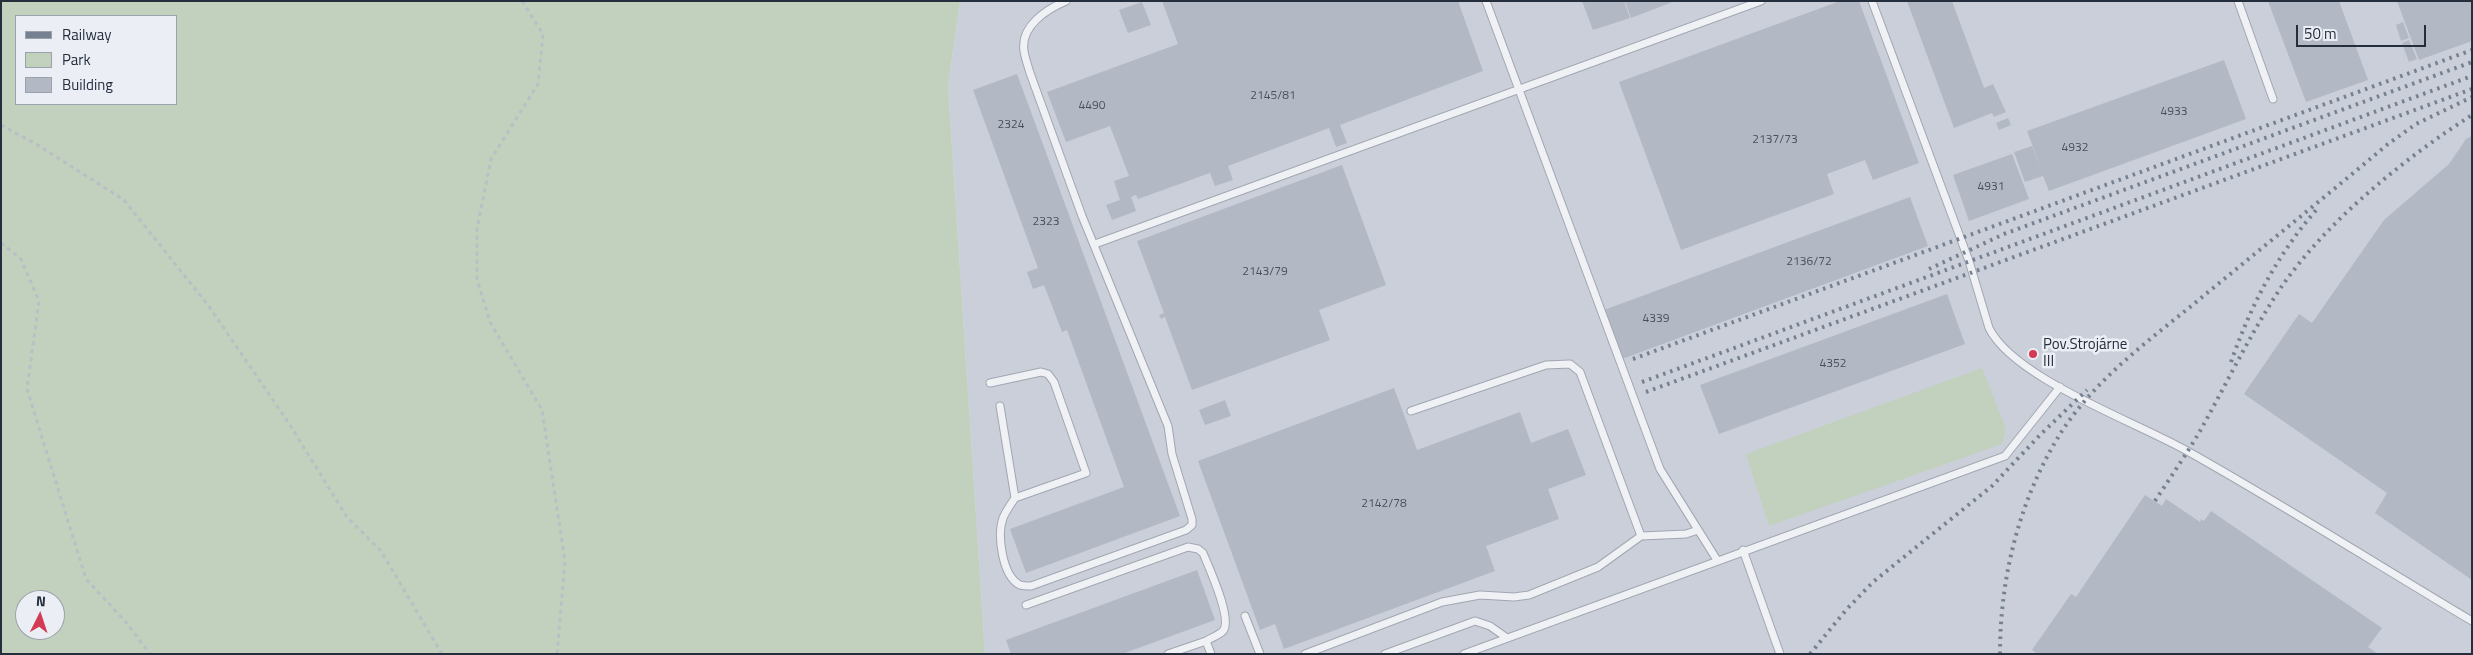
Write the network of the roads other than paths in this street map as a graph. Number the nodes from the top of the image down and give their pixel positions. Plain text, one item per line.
1 (1066, 1) edge
2 (1486, 1) edge
3 (1761, 1) edge
4 (1872, 1) edge
5 (2238, 1) edge
6 (1518, 90) junction
7 (2273, 99) dead end
8 (1096, 244) junction
9 (990, 383) dead end
10 (2060, 387) junction
11 (1000, 406) dead end
12 (1411, 411) dead end
13 (1015, 498) junction
14 (1698, 530) junction
15 (1641, 536) junction
16 (1743, 550) junction
17 (1716, 560) junction
18 (1026, 606) dead end
19 (1245, 616) dead end
20 (2472, 621) edge
21 (1507, 638) junction
22 (1206, 641) junction
23 (1168, 654) edge
24 (1211, 654) edge
25 (1260, 654) edge
26 (1306, 654) edge
27 (1385, 654) edge
28 (1464, 654) edge
29 (1780, 654) edge

1 - 8 lane
2 - 6 lane
3 - 6 lane
4 - 10 lane
5 - 7 lane
6 - 8 lane
6 - 14 lane
8 - 13 lane
9 - 13 lane
10 - 16 lane
10 - 20 lane
11 - 13 lane
12 - 15 lane
14 - 15 lane
14 - 17 lane
15 - 26 lane
16 - 17 lane
16 - 29 lane
17 - 21 lane
18 - 22 lane
19 - 25 lane
21 - 27 lane
21 - 28 lane
22 - 23 lane
22 - 24 lane

